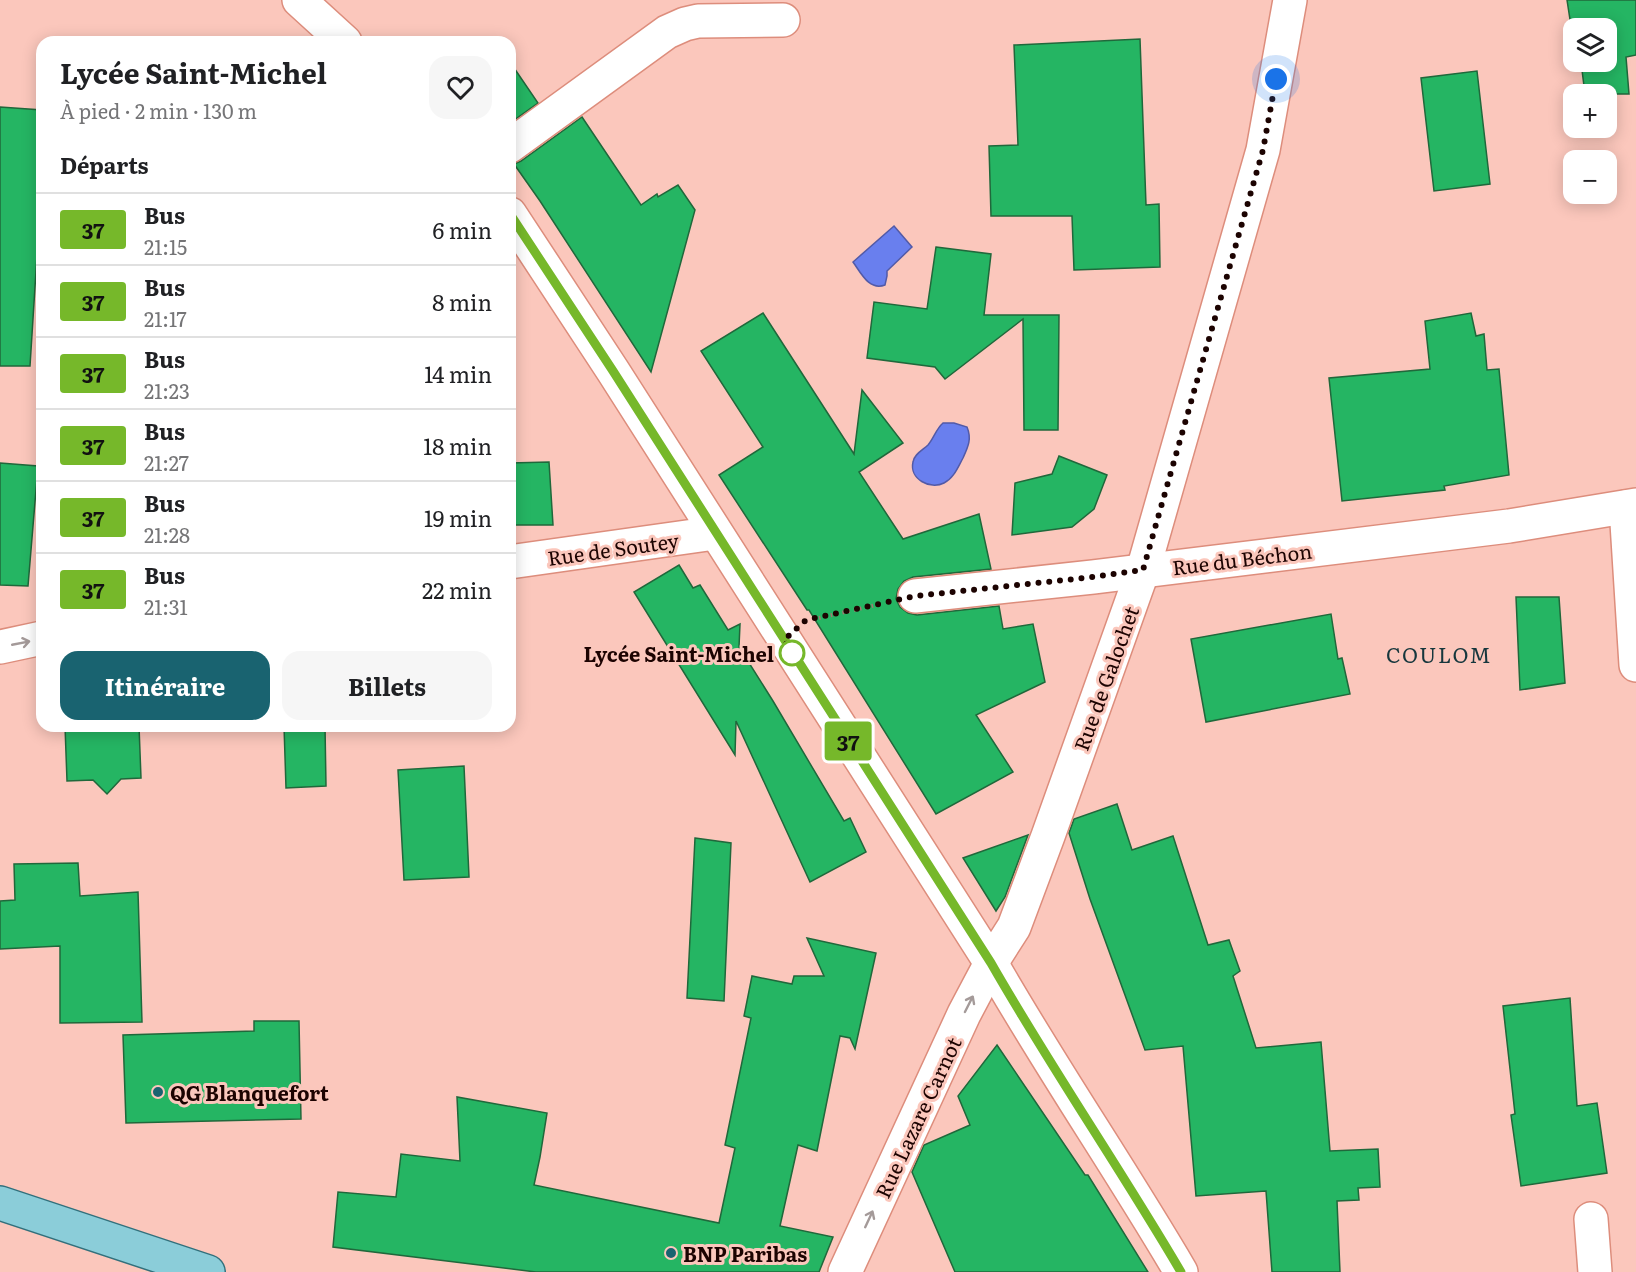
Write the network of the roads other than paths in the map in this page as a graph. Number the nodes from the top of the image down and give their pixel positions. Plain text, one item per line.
1 (299, 0) edge
2 (1290, 0) edge
3 (783, 20) dead end
4 (338, 36) edge
5 (516, 142) edge
6 (516, 223) edge
7 (1631, 506) edge
8 (716, 533) junction
9 (516, 561) edge
10 (1143, 570) junction
11 (915, 596) road end
12 (36, 639) edge
13 (0, 647) edge
14 (1636, 665) edge
15 (991, 963) junction
16 (0, 1203) edge
17 (1591, 1219) dead end
18 (208, 1272) edge
19 (845, 1272) edge
20 (1181, 1272) edge
21 (1595, 1272) edge

1 - 4 street
2 - 10 street, Rue de Galochet
3 - 5 street
6 - 8 street
7 - 10 street, Rue du Béchon
7 - 14 street
8 - 9 street, Rue de Soutey
8 - 15 street
10 - 11 street, Rue du Béchon
10 - 15 street, Rue de Galochet
13 -> 12 street
19 -> 15 street, Rue Lazare Carnot
15 - 20 street
16 - 18 main road
17 - 21 street

